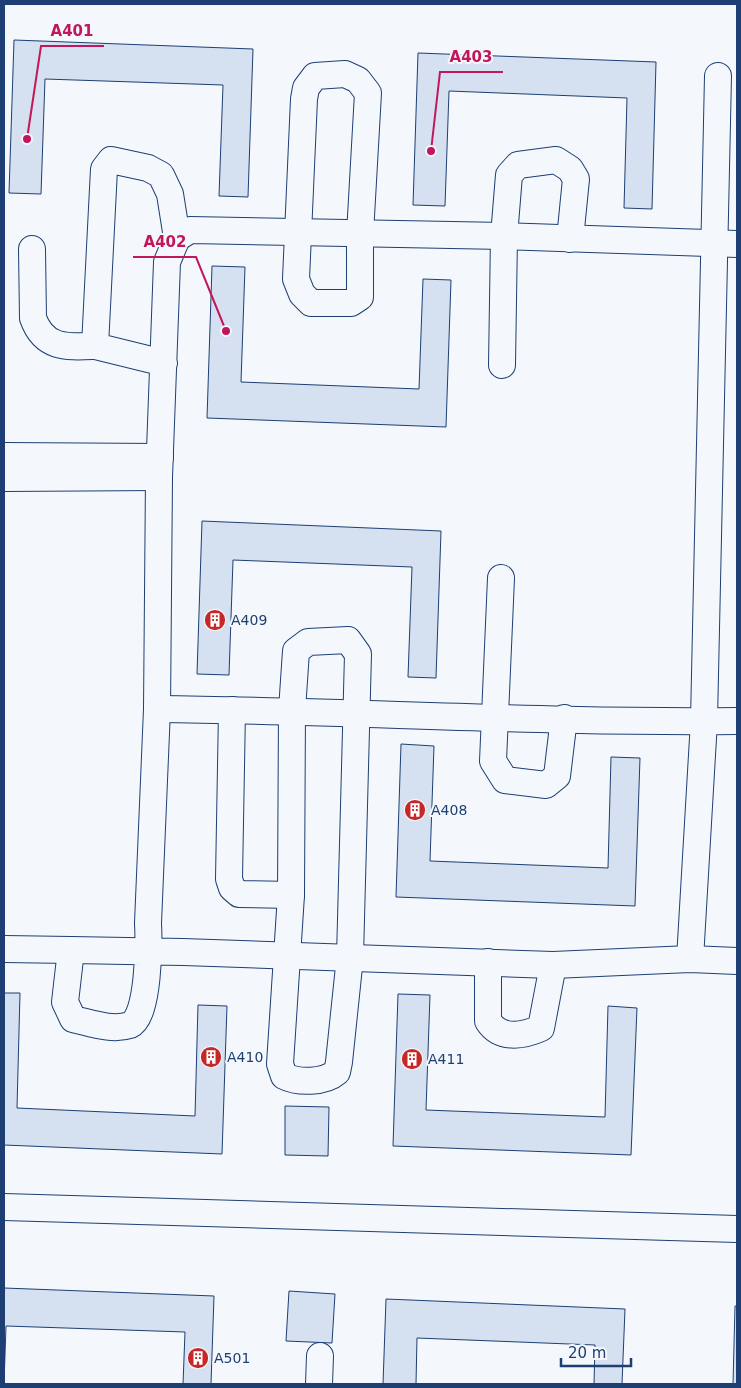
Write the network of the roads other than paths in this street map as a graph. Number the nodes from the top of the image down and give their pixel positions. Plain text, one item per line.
1 (718, 76) dead end
2 (298, 232) junction
3 (360, 234) junction
4 (504, 236) junction
5 (177, 238) junction
6 (570, 239) junction
7 (726, 244) edge
8 (32, 249) dead end
9 (95, 346) junction
10 (164, 363) junction
11 (502, 365) dead end
12 (4, 456) edge
13 (160, 467) junction
14 (4, 478) edge
15 (501, 578) dead end
16 (157, 709) junction
17 (232, 710) junction
18 (292, 710) junction
19 (356, 714) junction
20 (496, 717) junction
21 (564, 718) junction
22 (737, 721) edge
23 (704, 722) junction
24 (291, 895) junction
25 (4, 949) edge
26 (71, 950) junction
27 (150, 952) junction
28 (288, 956) junction
29 (350, 957) junction
30 (690, 959) junction
31 (737, 961) edge
32 (488, 962) junction
33 (553, 965) junction
34 (4, 1207) edge
35 (737, 1229) edge
36 (320, 1356) dead end
37 (319, 1384) edge

1 - 7 street
2 - 3 street
2 - 3 street
2 - 3 street
2 - 5 street
3 - 4 street
4 - 6 street
4 - 6 street
4 - 11 street
5 - 9 street
5 - 10 street
6 - 7 street
7 - 23 street
8 - 9 street
9 - 10 street
10 - 13 street
12 - 13 street
13 - 14 street
13 - 16 street
15 - 20 street
16 - 17 street
16 - 27 street
17 - 18 street
17 - 24 street
18 - 19 street
18 - 19 street
18 - 24 street
19 - 20 street
19 - 29 street
20 - 21 street
20 - 21 street
21 - 23 street
22 - 23 street
23 - 30 street
24 - 28 street
25 - 26 street
26 - 27 street
26 - 27 street
27 - 28 street
28 - 29 street
28 - 29 street
29 - 32 street
30 - 31 street
30 - 33 street
32 - 33 street
32 - 33 street
34 - 35 street
36 - 37 street

